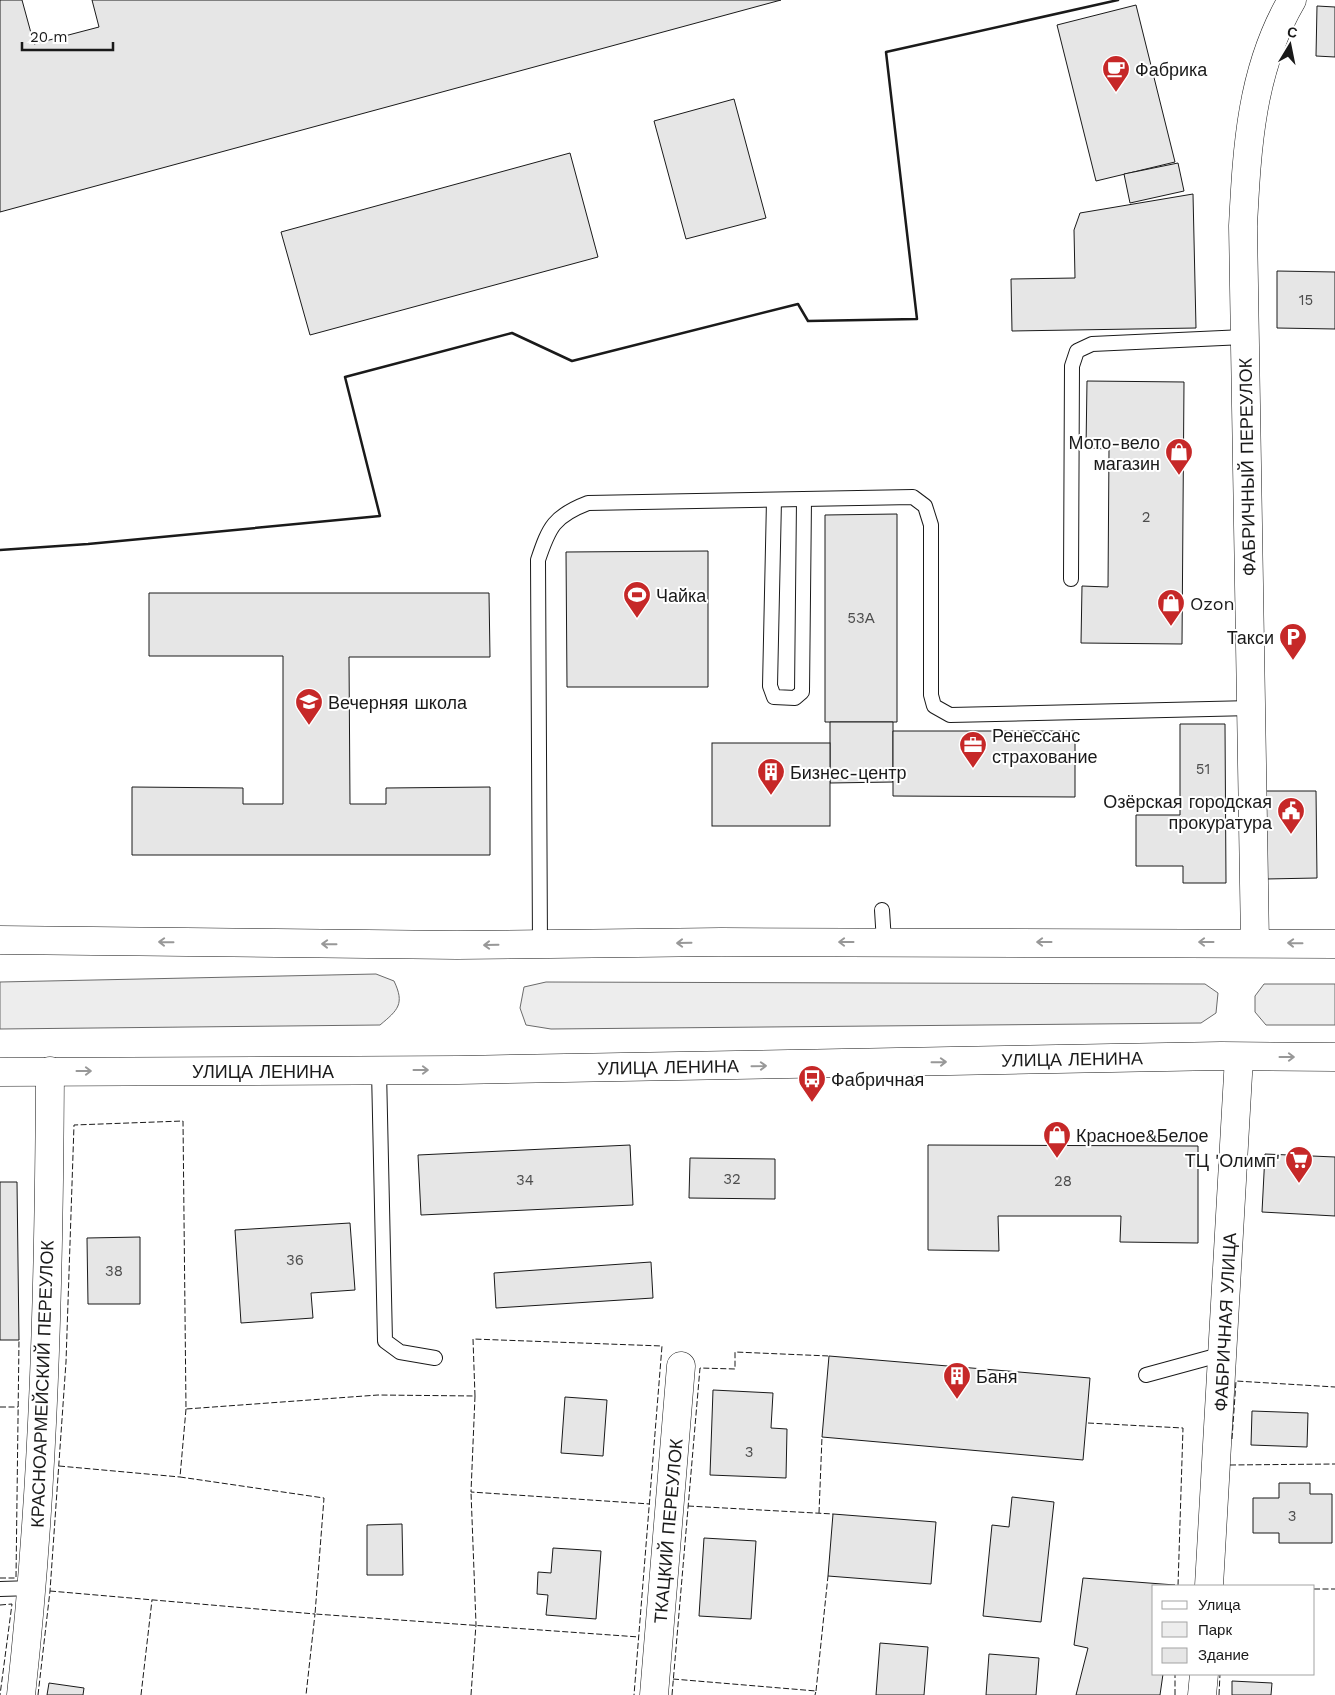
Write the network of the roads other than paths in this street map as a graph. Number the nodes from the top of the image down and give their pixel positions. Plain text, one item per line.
1 (1292, 0) edge
2 (1244, 337) junction
3 (774, 500) junction
4 (804, 500) junction
5 (1071, 580) dead end
6 (1252, 708) junction
7 (882, 910) dead end
8 (0, 940) edge
9 (884, 942) junction
10 (1255, 943) junction
11 (540, 944) junction
12 (1335, 944) edge
13 (1239, 1057) junction
14 (1335, 1057) edge
15 (379, 1070) junction
16 (0, 1072) edge
17 (50, 1072) junction
18 (1223, 1354) junction
19 (434, 1358) dead end
20 (681, 1366) dead end
21 (1146, 1375) dead end
22 (1209, 1585) edge
23 (33, 1588) junction
24 (0, 1589) edge
25 (1204, 1675) edge
26 (21, 1695) edge
27 (654, 1695) edge
28 (1202, 1695) edge

1 - 2 main road, ФАБРИЧНЫЙ ПЕРЕУЛОК
2 - 5 lane
2 - 6 main road, ФАБРИЧНЫЙ ПЕРЕУЛОК
3 - 4 lane
3 - 4 lane
3 - 11 lane
4 - 6 lane
6 - 10 main road, ФАБРИЧНЫЙ ПЕРЕУЛОК
7 - 9 lane
11 -> 8 main road
10 -> 9 main road
9 -> 11 main road
12 -> 10 main road
13 -> 14 main road, УЛИЦА ЛЕНИНА
15 -> 13 main road, УЛИЦА ЛЕНИНА
13 - 18 main road, ФАБРИЧНАЯ УЛИЦА
17 -> 15 main road, УЛИЦА ЛЕНИНА
15 - 19 lane
16 - 17 main road, УЛИЦА ЛЕНИНА
17 - 23 main road, КРАСНОАРМЕЙСКИЙ ПЕРЕУЛОК
18 - 21 lane
18 - 22 main road, ФАБРИЧНАЯ УЛИЦА
20 - 27 main road, ТКАЦКИЙ ПЕРЕУЛОК
23 - 24 lane
23 - 26 main road, КРАСНОАРМЕЙСКИЙ ПЕРЕУЛОК
25 - 28 main road

